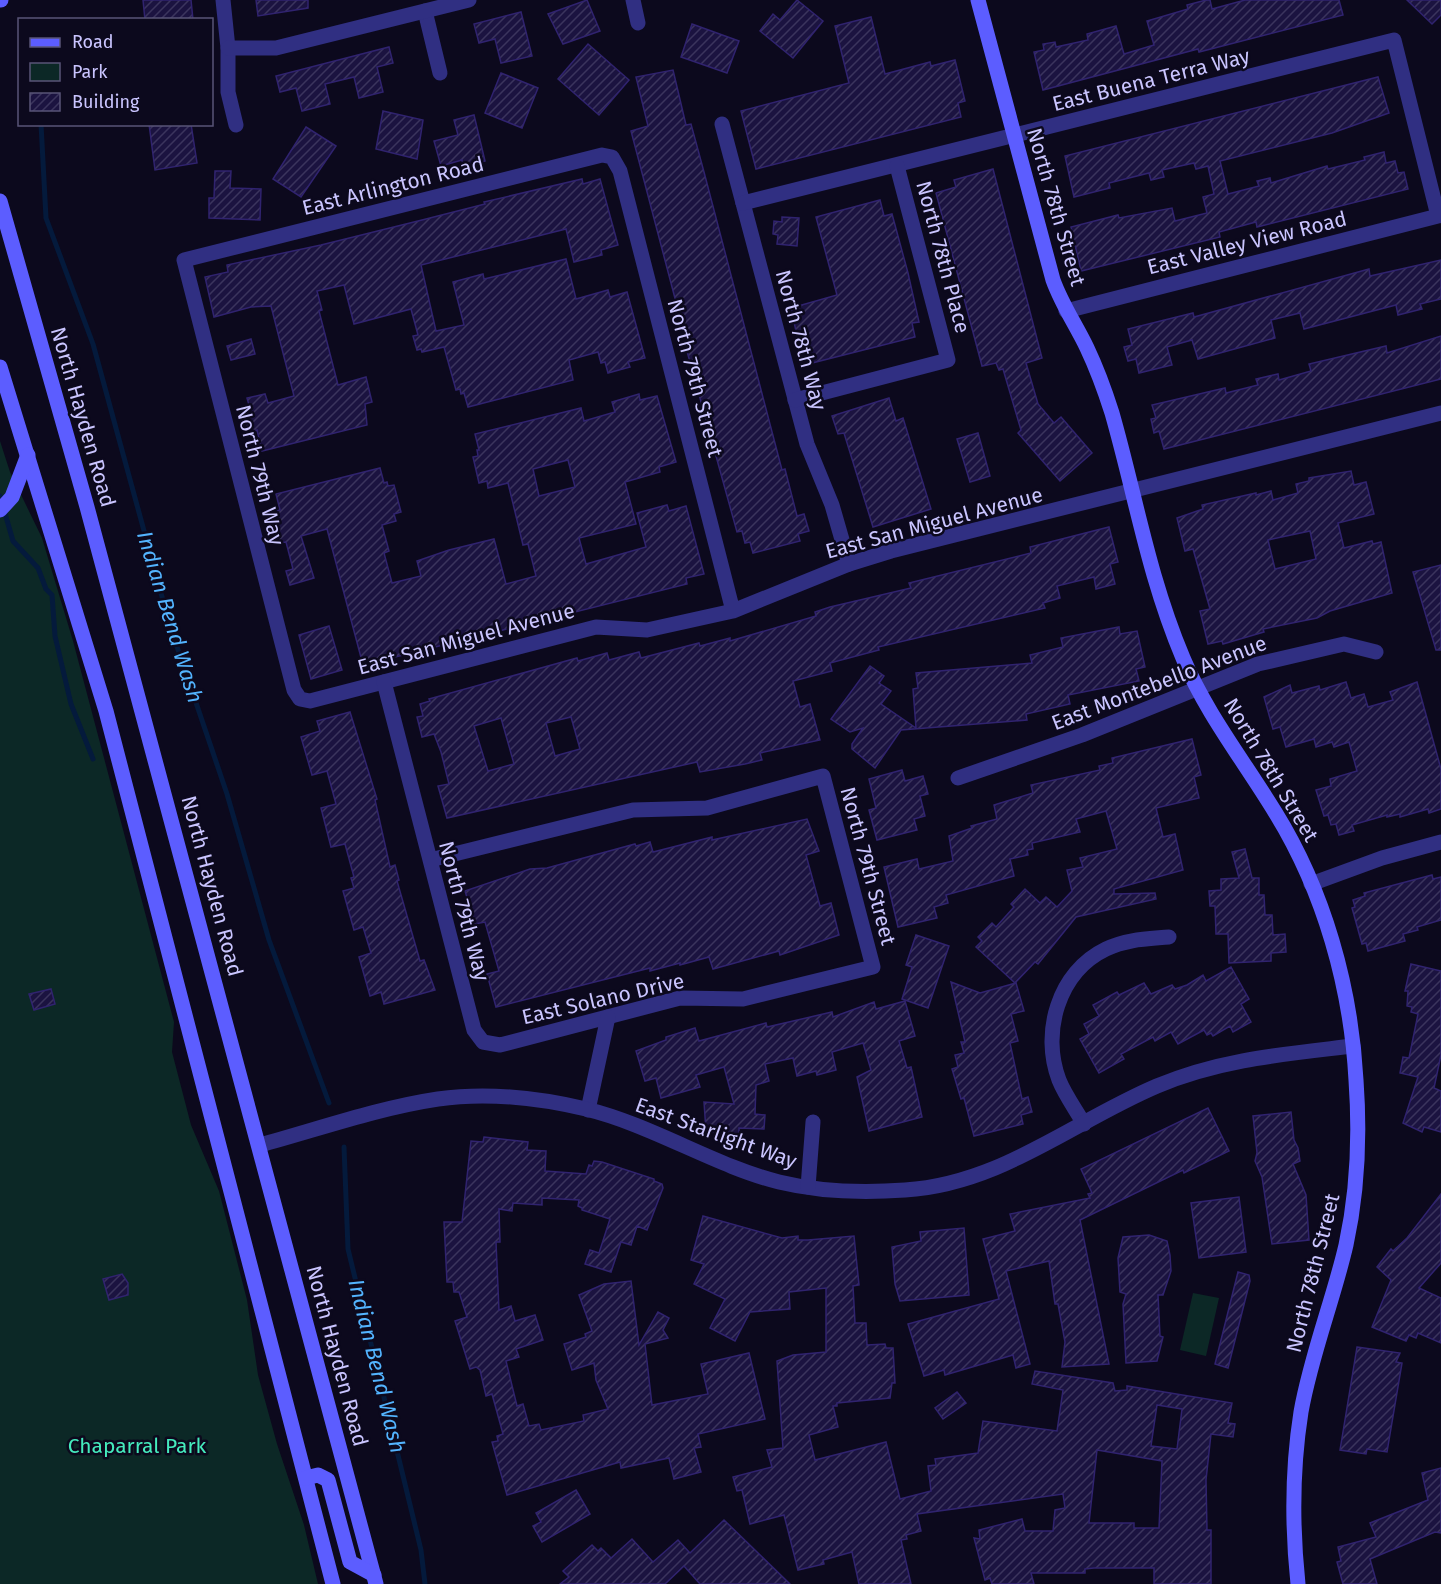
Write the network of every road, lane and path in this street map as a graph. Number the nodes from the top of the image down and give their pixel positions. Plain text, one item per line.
1 (223, 0) edge
2 (469, 0) edge
3 (633, 0) edge
4 (978, 0) edge
5 (425, 11) junction
6 (638, 23) dead end
7 (228, 48) junction
8 (440, 73) dead end
9 (722, 124) dead end
10 (237, 125) dead end
11 (1014, 136) junction
12 (612, 158) joint
13 (897, 166) junction
14 (0, 201) edge
15 (743, 203) junction
16 (1438, 216) joint
17 (184, 260) joint
18 (1066, 310) junction
19 (0, 367) edge
20 (795, 400) junction
21 (1441, 413) edge
22 (28, 455) junction
23 (1131, 492) junction
24 (0, 510) edge
25 (849, 564) junction
26 (733, 611) junction
27 (1376, 652) dead end
28 (384, 682) junction
29 (1198, 688) junction
30 (300, 699) joint
31 (958, 778) dead end
32 (1441, 842) edge
33 (430, 860) junction
34 (1311, 884) junction
35 (1169, 938) dead end
36 (873, 967) joint
37 (608, 1017) junction
38 (483, 1042) joint
39 (1353, 1046) junction
40 (588, 1110) junction
41 (813, 1122) dead end
42 (1084, 1124) junction
43 (260, 1145) junction
44 (808, 1187) junction
45 (306, 1478) junction
46 (375, 1580) edge
47 (333, 1584) edge
48 (1298, 1584) edge

1 - 7 street
2 - 5 street
3 - 6 street
4 - 11 main road, North 78th Street
5 - 7 street
5 - 8 street
7 - 10 street
9 - 15 street, North 78th Way
11 - 13 street, East Buena Terra Way
11 - 16 street, East Buena Terra Way
11 - 18 main road, North 78th Street
12 - 17 street, East Arlington Road
12 - 26 street, North 79th Street
13 - 15 street, East Buena Terra Way
13 - 20 street, North 78th Place
14 - 43 main road, North Hayden Road
15 - 20 street, North 78th Way
16 - 18 street, East Valley View Road
17 - 30 street, North 79th Way
18 - 23 main road, North 78th Street
19 - 22 main road
20 - 25 street, North 78th Way
21 - 23 street, East San Miguel Avenue
22 - 24 main road
22 - 45 main road
23 - 25 street, East San Miguel Avenue
23 - 29 main road, North 78th Street
25 - 26 street, East San Miguel Avenue
26 - 28 street, East San Miguel Avenue
27 - 29 street, East Montebello Avenue
28 - 30 street, East San Miguel Avenue
28 - 33 street, North 79th Way
29 - 31 street, East Montebello Avenue
29 - 34 main road, North 78th Street
32 - 34 street
33 - 36 street, North 79th Street
33 - 38 street, North 79th Way
34 - 39 main road, North 78th Street
35 - 42 street
36 - 37 street, East Solano Drive
37 - 38 street, East Solano Drive
37 - 40 street
39 - 42 street, East Starlight Way
39 - 48 main road, North 78th Street
40 - 43 street, East Starlight Way
40 - 44 street, East Starlight Way
41 - 44 street
42 - 44 street, East Starlight Way
43 - 46 main road, North Hayden Road
45 - 46 main road
45 - 47 main road

